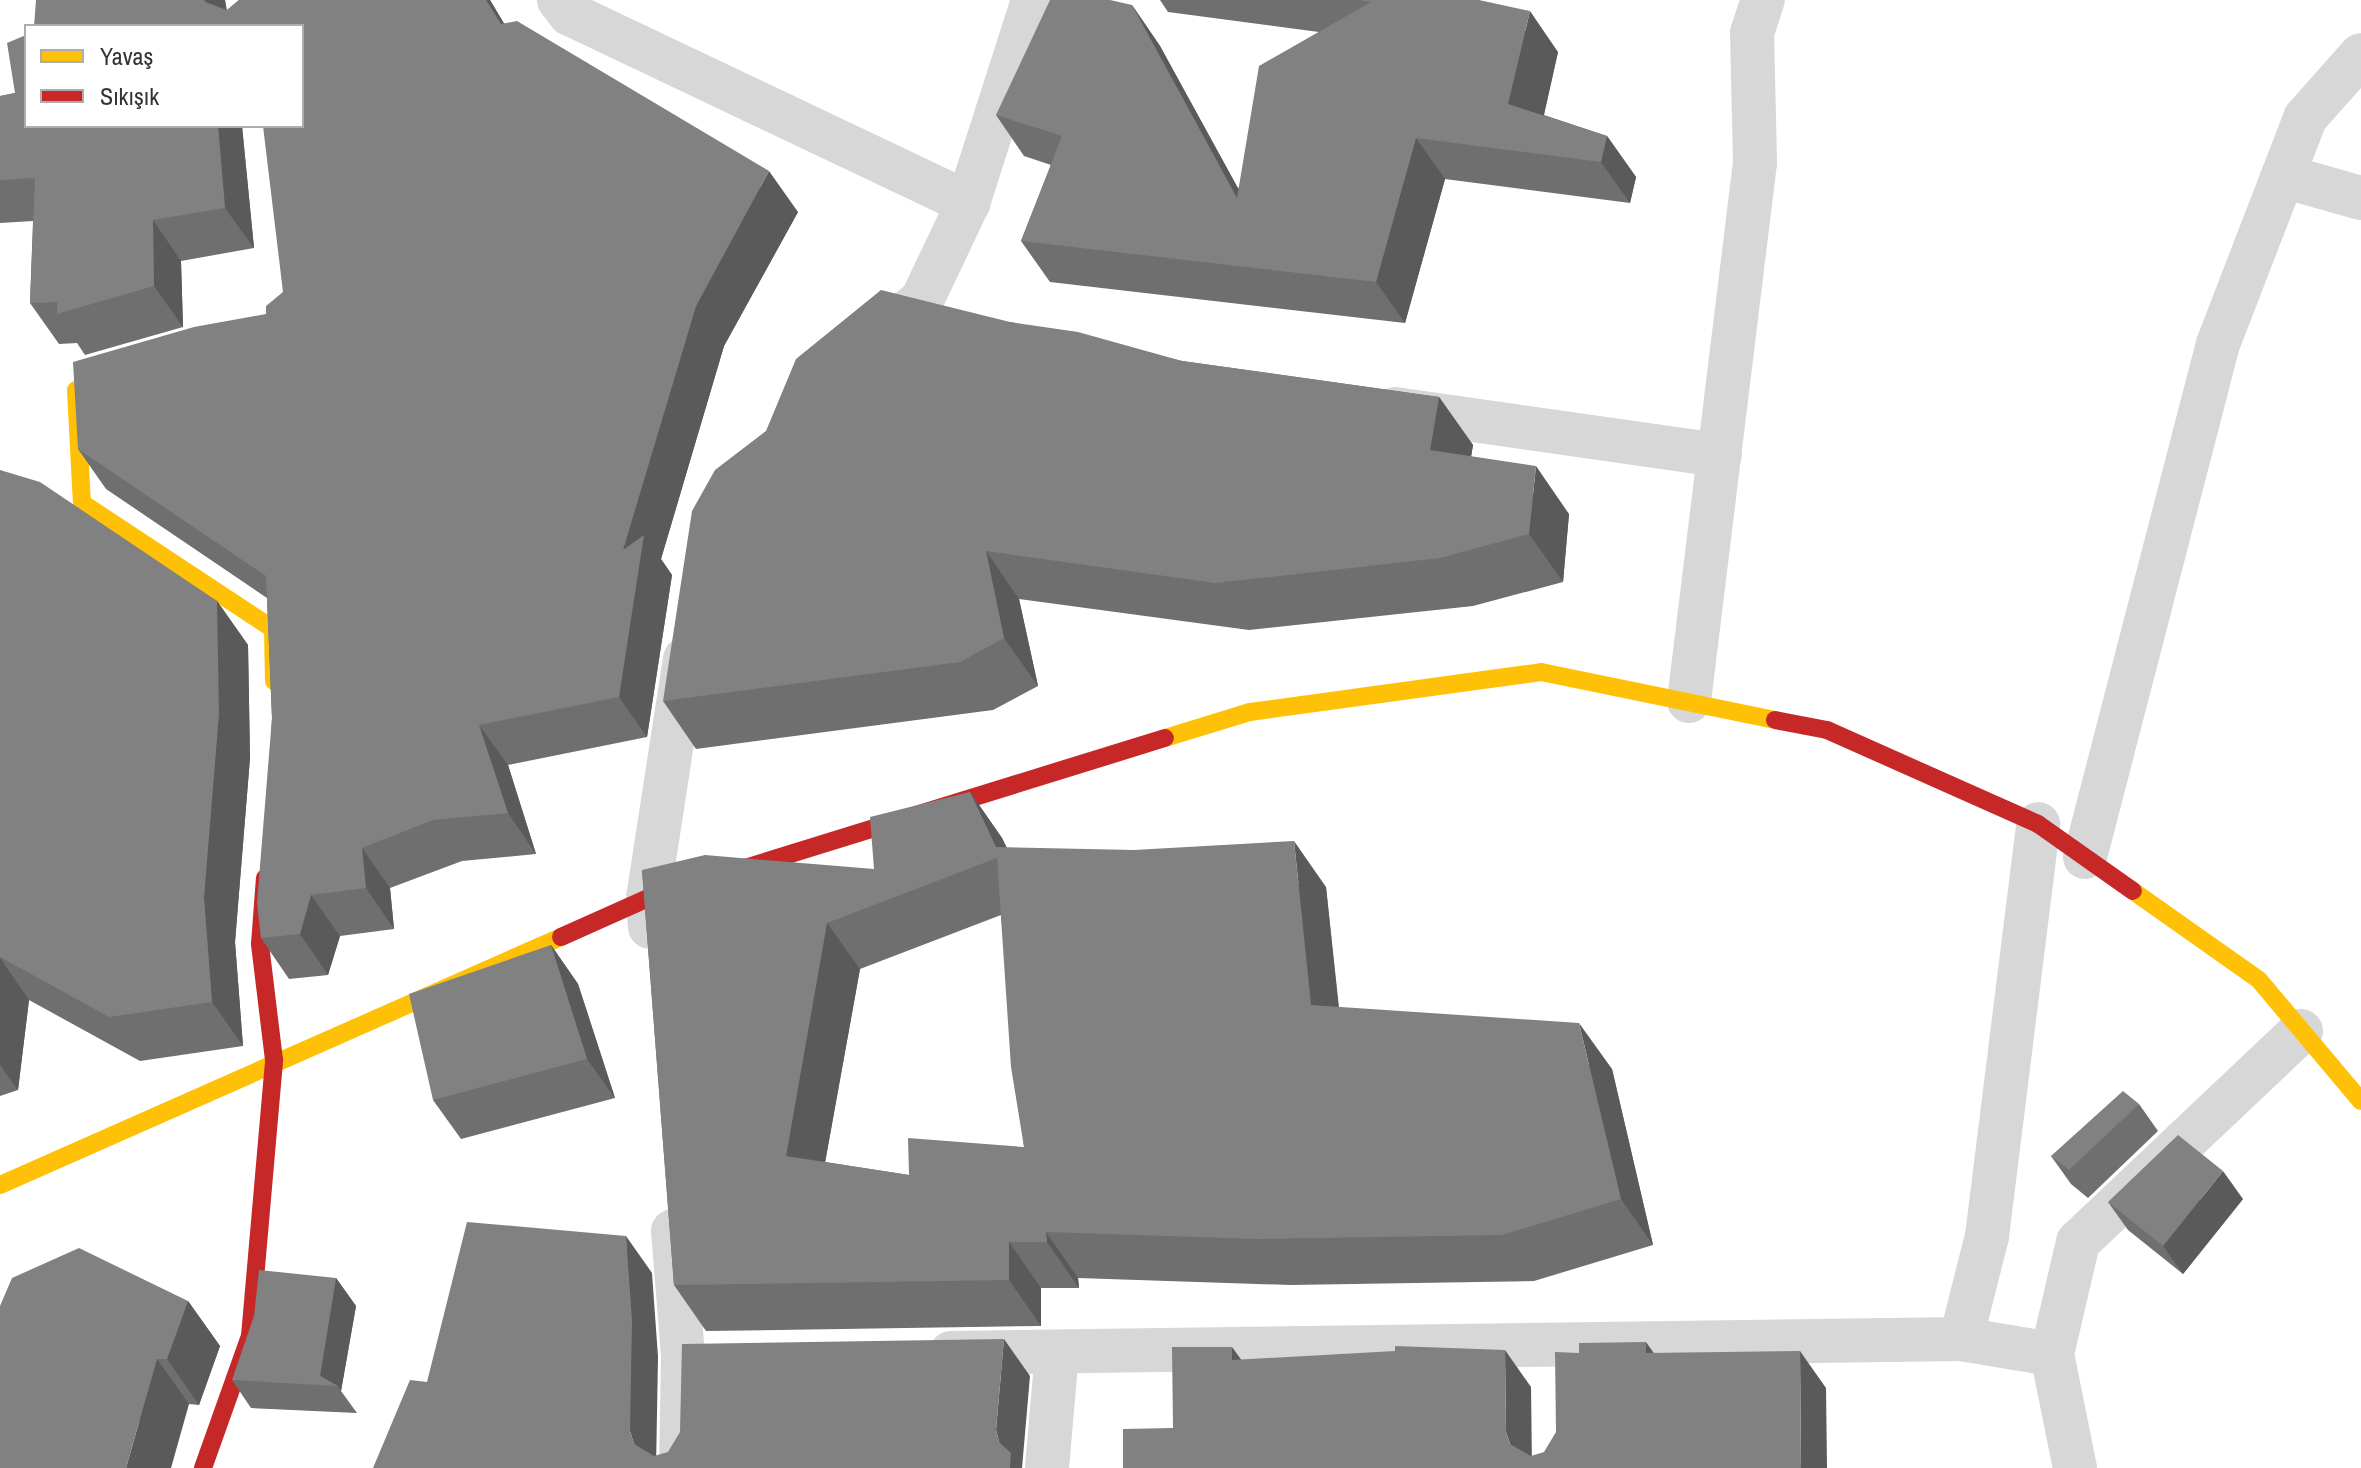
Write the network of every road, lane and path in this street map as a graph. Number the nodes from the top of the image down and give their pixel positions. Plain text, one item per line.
1 (559, 0) edge
2 (1033, 0) edge
3 (1763, 0) edge
4 (2361, 55) edge
5 (2283, 176) junction
6 (2361, 198) edge
7 (968, 203) junction
8 (922, 300) junction
9 (967, 312) edge
10 (850, 359) edge
11 (91, 380) edge
12 (1360, 404) edge
13 (1720, 455) junction
14 (41, 492) edge
15 (82, 503) junction
16 (692, 614) edge
17 (274, 701) edge
18 (1689, 701) junction
19 (2038, 824) junction
20 (268, 852) edge
21 (2085, 857) junction
22 (648, 898) junction
23 (653, 962) edge
24 (2301, 1031) junction
25 (274, 1060) junction
26 (2361, 1101) edge
27 (669, 1183) edge
28 (0, 1185) edge
29 (1961, 1339) junction
30 (1556, 1346) junction
31 (1057, 1352) junction
32 (917, 1353) edge
33 (2052, 1354) junction
34 (683, 1356) junction
35 (729, 1356) edge
36 (1556, 1392) edge
37 (203, 1468) edge
38 (681, 1468) edge
39 (1047, 1468) edge
40 (2075, 1468) edge

1 - 7 street
2 - 7 street
3 - 13 street
4 - 5 street
5 - 6 street
5 - 21 street
7 - 8 street
8 - 9 street
8 - 10 street
11 - 15 main road
12 - 13 street
13 - 18 street
14 - 15 street
15 - 17 main road
16 - 22 street
18 - 19 main road
18 - 22 main road
19 - 21 main road
19 - 29 street
20 - 25 main road
21 - 24 main road
22 - 23 street
22 - 25 main road
24 - 26 main road
24 - 33 street
25 - 28 main road
25 - 37 main road
27 - 34 street
29 - 30 street
29 - 33 street
30 - 31 street
30 - 36 street
31 - 32 street
31 - 39 street
33 - 40 street
34 - 35 street
34 - 38 street

